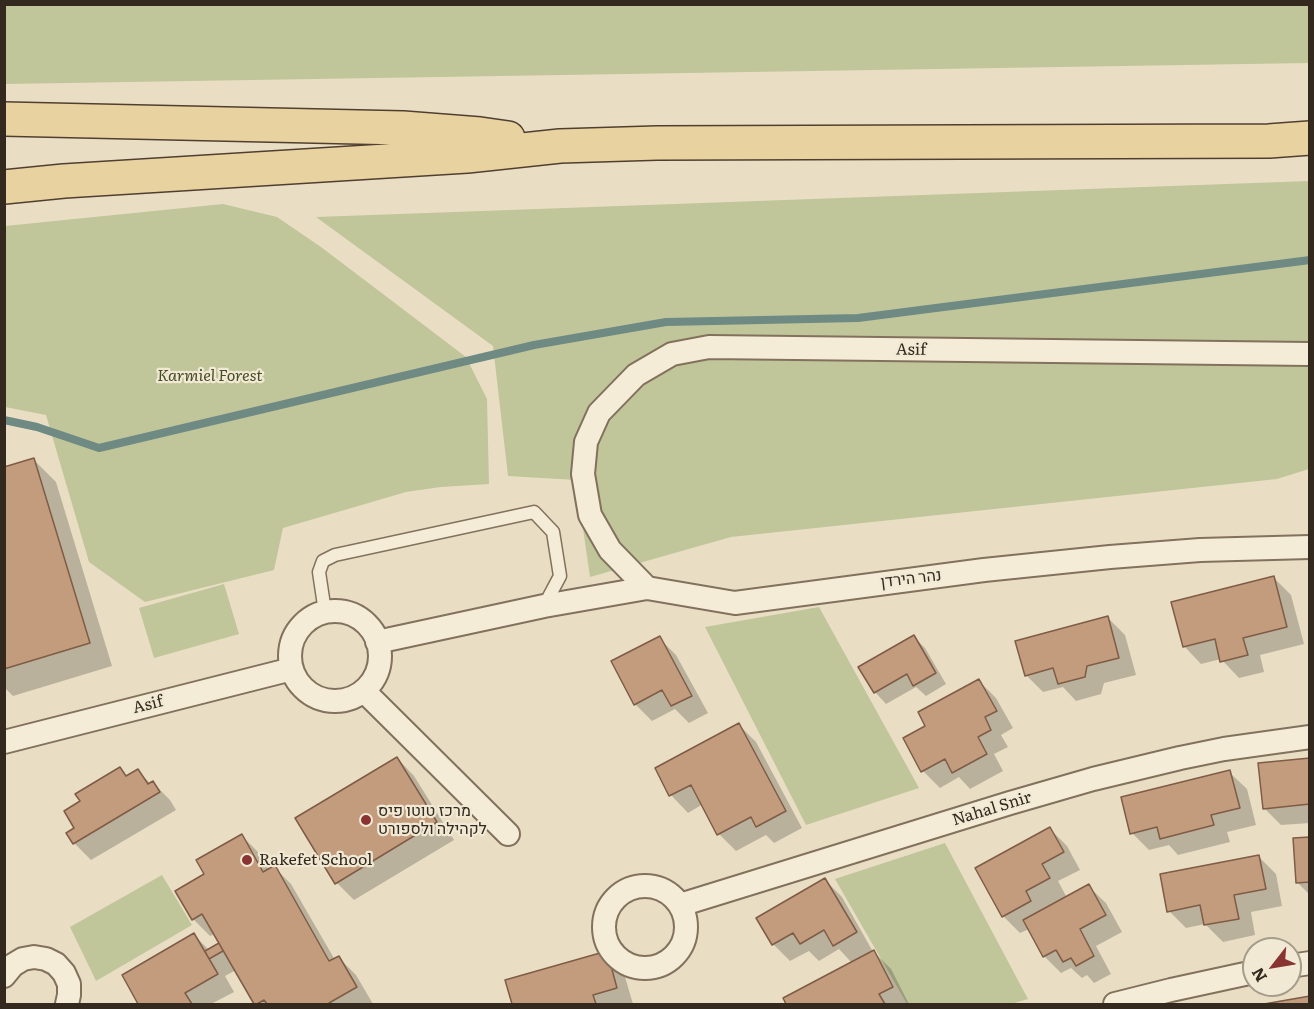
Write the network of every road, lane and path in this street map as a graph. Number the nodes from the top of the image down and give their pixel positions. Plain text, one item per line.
1 (4, 119) edge
2 (1310, 138) edge
3 (560, 146) junction
4 (4, 180) edge
5 (64, 181) junction
6 (4, 187) edge
7 (1310, 354) edge
8 (1310, 547) edge
9 (647, 588) junction
10 (544, 606) junction
11 (325, 612) junction
12 (377, 642) junction
13 (292, 669) junction
14 (364, 691) junction
15 (1310, 737) edge
16 (4, 742) edge
17 (508, 834) dead end
18 (680, 905) dead end
19 (1242, 975) edge
20 (4, 976) edge
21 (67, 1005) edge
22 (1115, 1005) edge

1 - 3 main road
2 - 3 main road
3 - 5 main road
4 - 5 main road
5 - 6 main road
7 - 9 street, Asif
8 - 9 street, נהר הירדן
9 - 10 street, נהר הירדן
10 - 11 lane
10 - 12 street, נהר הירדן
11 - 12 street
11 - 13 street
12 - 14 street
13 - 14 street
13 - 16 street, Asif
14 - 17 street
15 - 18 street, Nahal Snir
19 - 22 street
20 - 21 street

